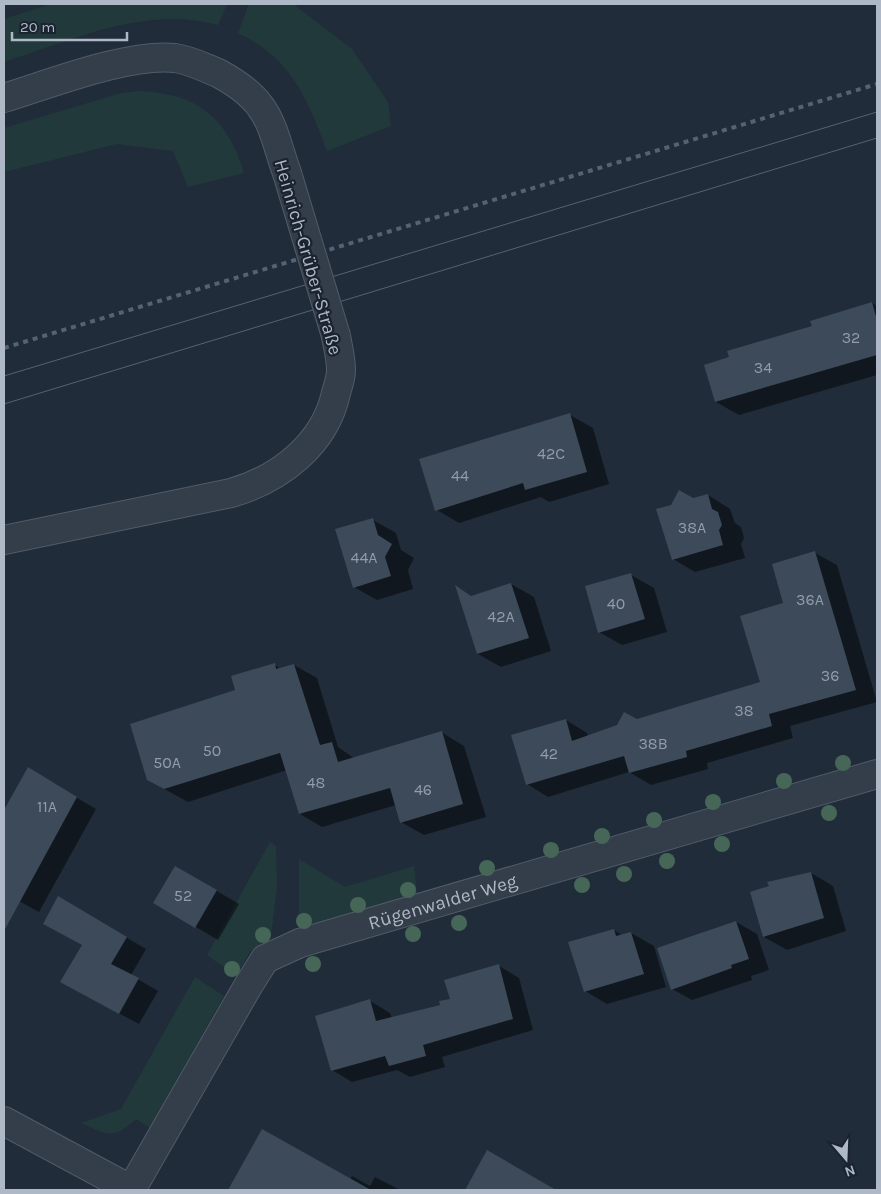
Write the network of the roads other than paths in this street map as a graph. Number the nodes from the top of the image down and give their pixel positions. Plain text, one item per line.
1 (4, 98) edge
2 (4, 540) edge
3 (877, 774) edge
4 (4, 1121) edge
5 (132, 1190) edge

1 - 2 street, Heinrich-Grüber-Straße, bridge
3 - 5 street, Rügenwalder Weg
4 - 5 street

